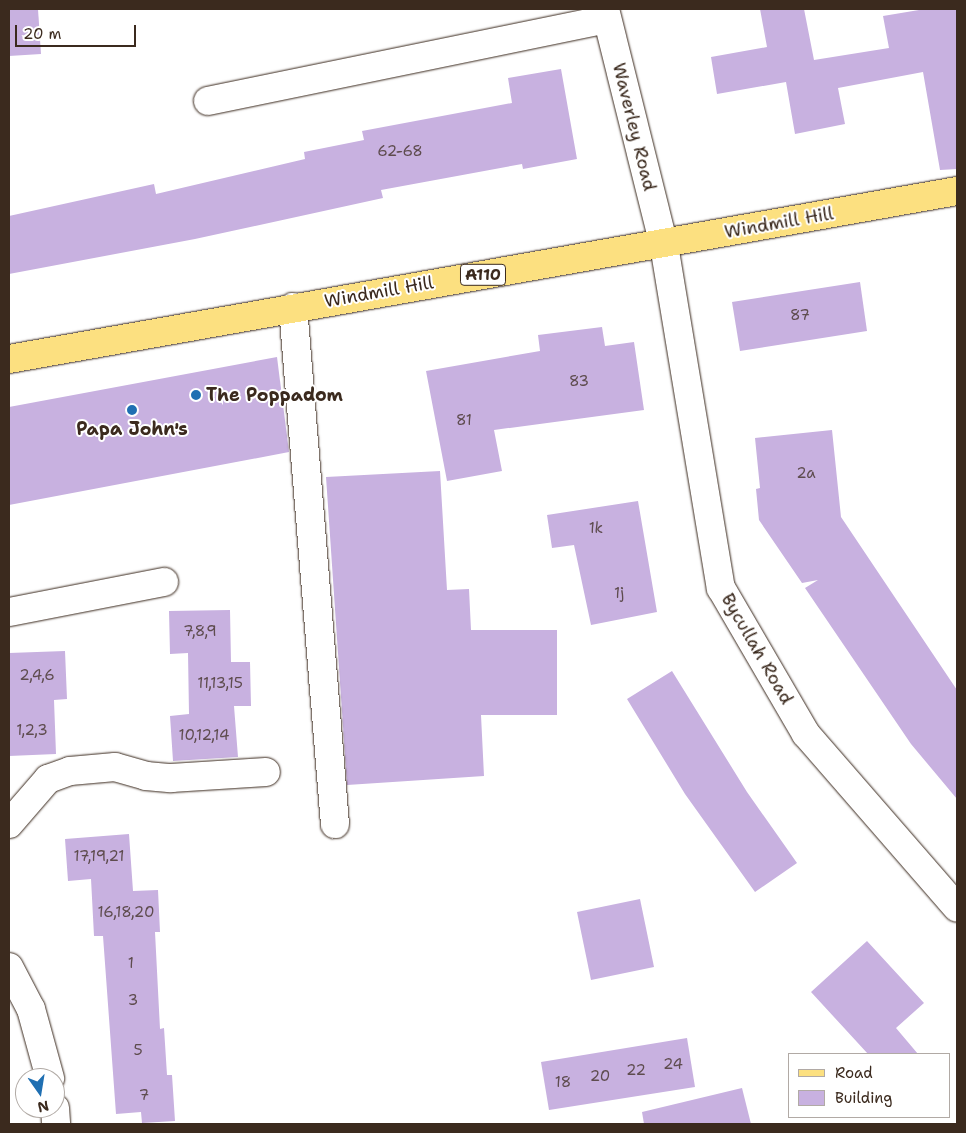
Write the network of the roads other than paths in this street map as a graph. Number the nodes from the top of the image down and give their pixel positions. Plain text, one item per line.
1 (606, 14) edge
2 (208, 101) dead end
3 (957, 191) edge
4 (664, 245) junction
5 (293, 307) junction
6 (9, 359) edge
7 (164, 582) dead end
8 (9, 612) edge
9 (266, 772) dead end
10 (9, 824) edge
11 (335, 824) dead end
12 (957, 908) edge
13 (9, 967) edge
14 (47, 1068) edge

1 - 2 street
1 - 4 street, Waverley Road
3 - 4 main road, Windmill Hill / A110
4 - 5 main road, Windmill Hill / A110
4 - 12 street, Bycullah Road
5 - 6 main road, Windmill Hill / A110
5 - 11 street
7 - 8 street
9 - 10 street
13 - 14 street

